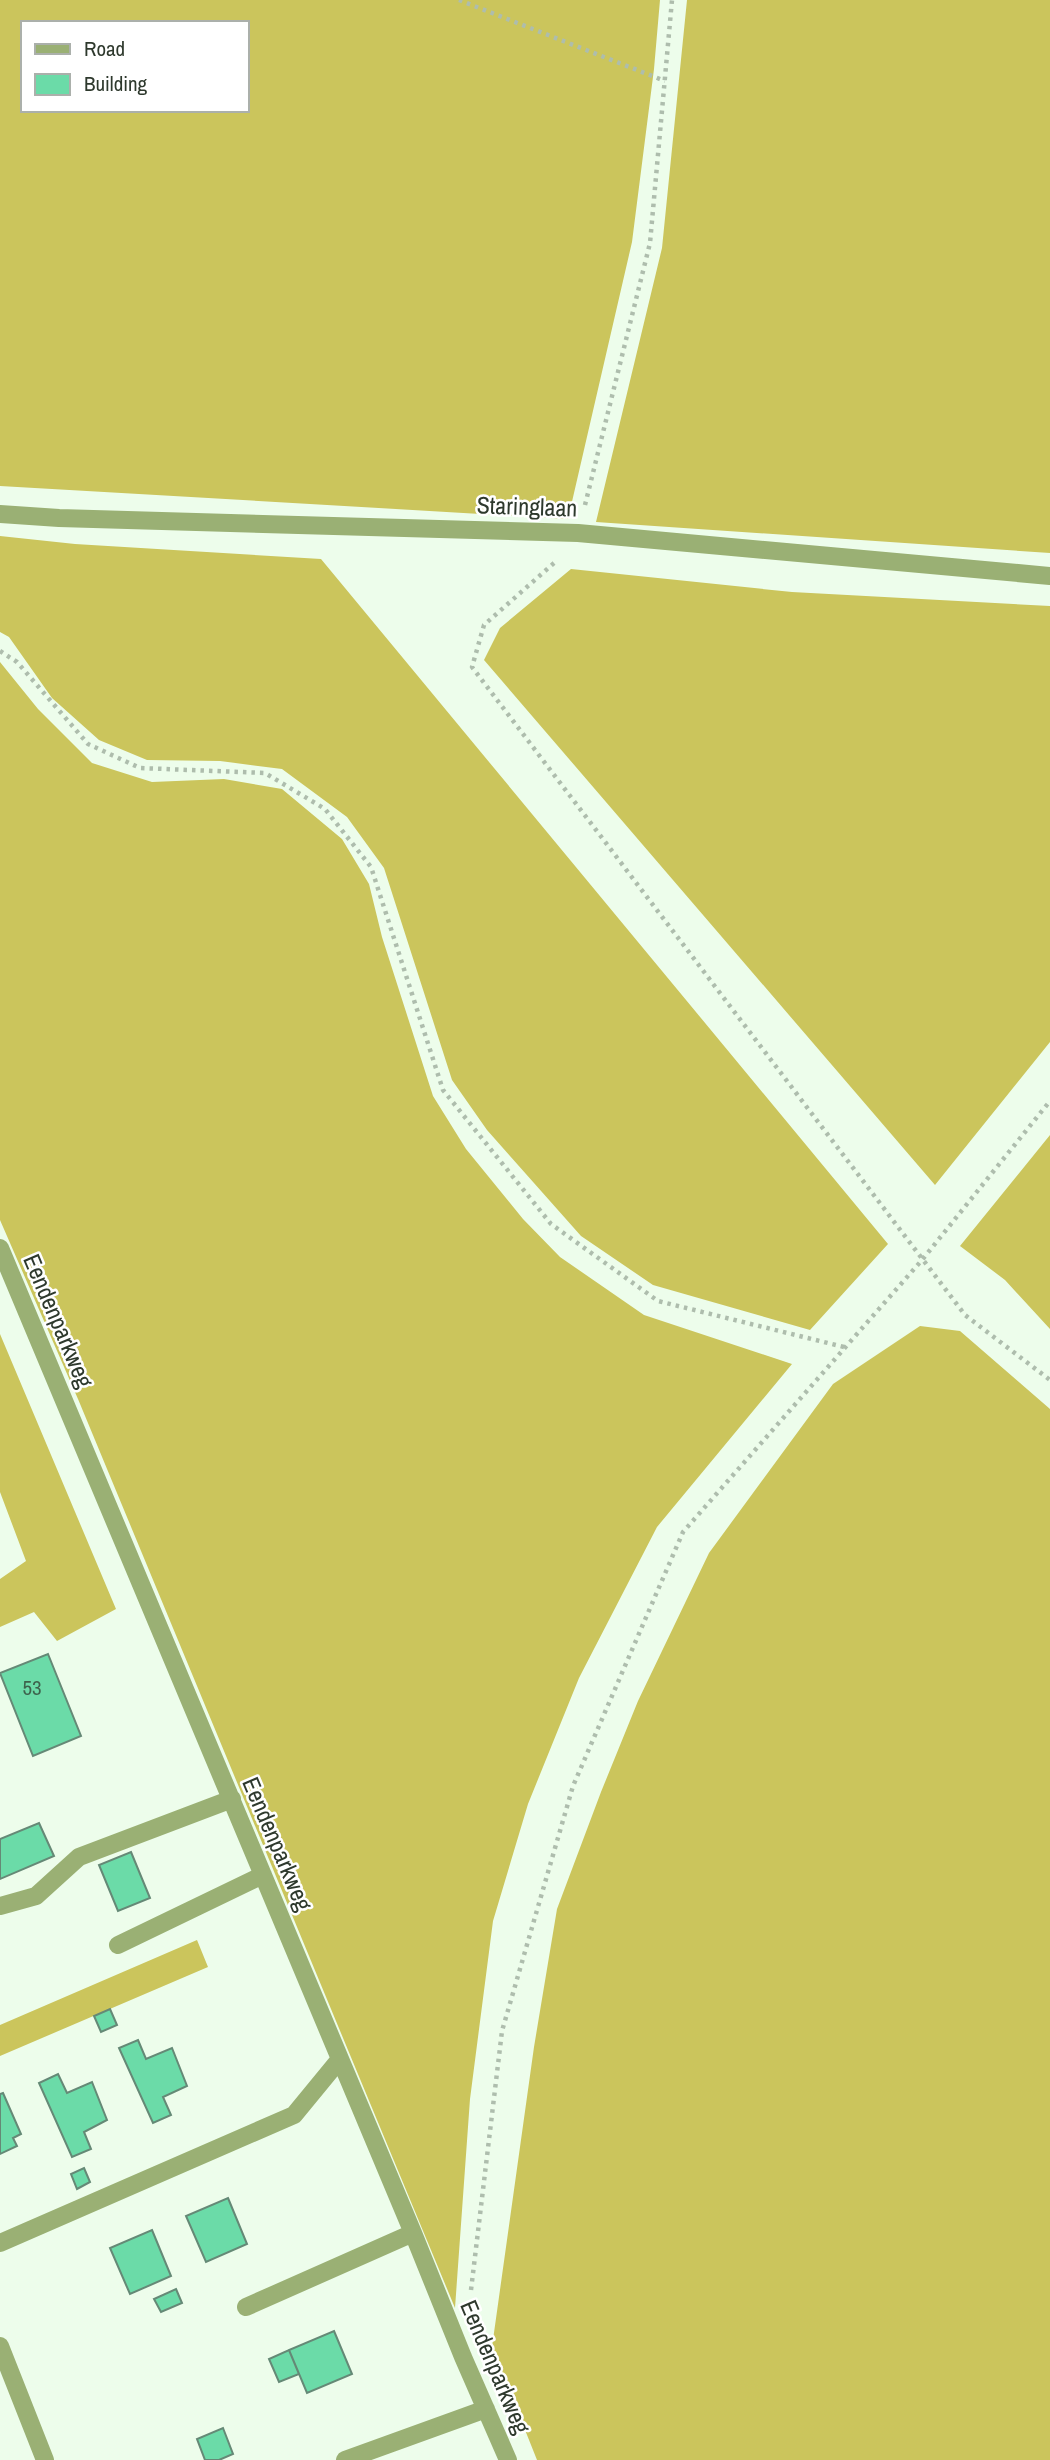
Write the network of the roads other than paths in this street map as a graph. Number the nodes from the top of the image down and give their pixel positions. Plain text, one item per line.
1 (0, 514) edge
2 (1050, 576) edge
3 (0, 1248) edge
4 (232, 1799) junction
5 (263, 1875) junction
6 (0, 1906) edge
7 (118, 1945) dead end
8 (340, 2059) junction
9 (413, 2233) junction
10 (0, 2243) edge
11 (246, 2307) dead end
12 (0, 2346) edge
13 (486, 2409) junction
14 (45, 2460) edge
15 (345, 2460) edge
16 (508, 2460) edge

1 - 2 street, Staringlaan
3 - 4 street, Eendenparkweg
4 - 5 street, Eendenparkweg
4 - 6 street
5 - 7 street
5 - 8 street, Eendenparkweg
8 - 9 street, Eendenparkweg
8 - 10 street
9 - 11 street
9 - 13 street, Eendenparkweg
12 - 14 street
13 - 15 street
13 - 16 street, Eendenparkweg

